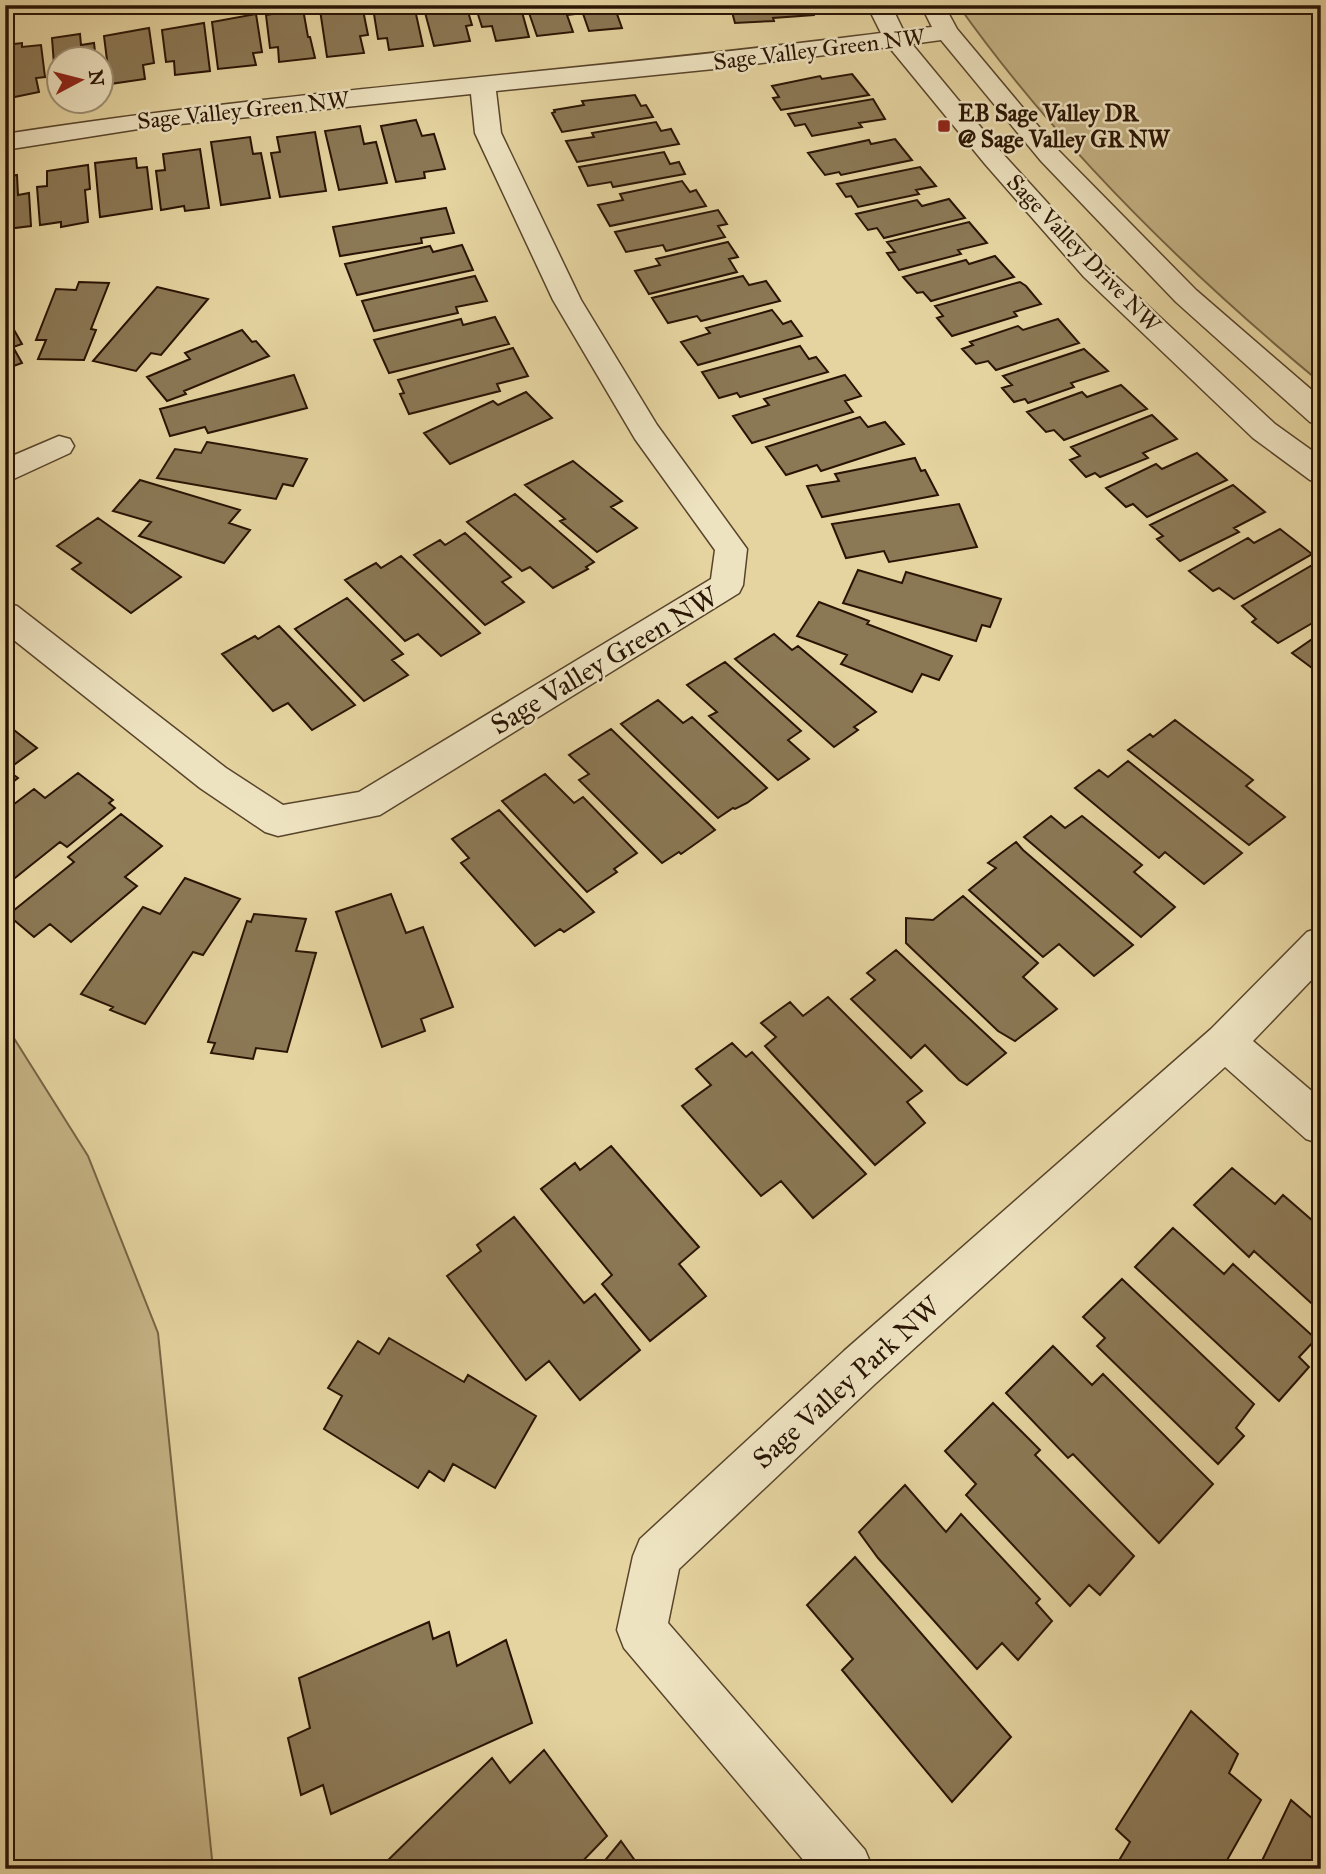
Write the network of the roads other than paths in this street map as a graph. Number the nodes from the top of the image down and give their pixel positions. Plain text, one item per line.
1 (879, 5) edge
2 (932, 5) edge
3 (947, 32) junction
4 (896, 40) junction
5 (482, 86) junction
6 (5, 142) edge
7 (1321, 415) edge
8 (59, 446) dead end
9 (5, 472) edge
10 (1321, 472) edge
11 (5, 615) edge
12 (1321, 944) edge
13 (1225, 1042) junction
14 (1321, 1125) edge
15 (846, 1869) edge

1 - 4 street, Sage Valley Drive NW
2 - 3 street, Sage Valley Drive NW
3 - 4 street, Sage Valley Green NW
3 - 7 street, Sage Valley Drive NW
4 - 5 street, Sage Valley Green NW
4 - 10 street, Sage Valley Drive NW
5 - 6 street, Sage Valley Green NW
5 - 11 street, Sage Valley Green NW
8 - 9 street
12 - 13 street, Sage Valley Park NW
13 - 14 street
13 - 15 street, Sage Valley Park NW

